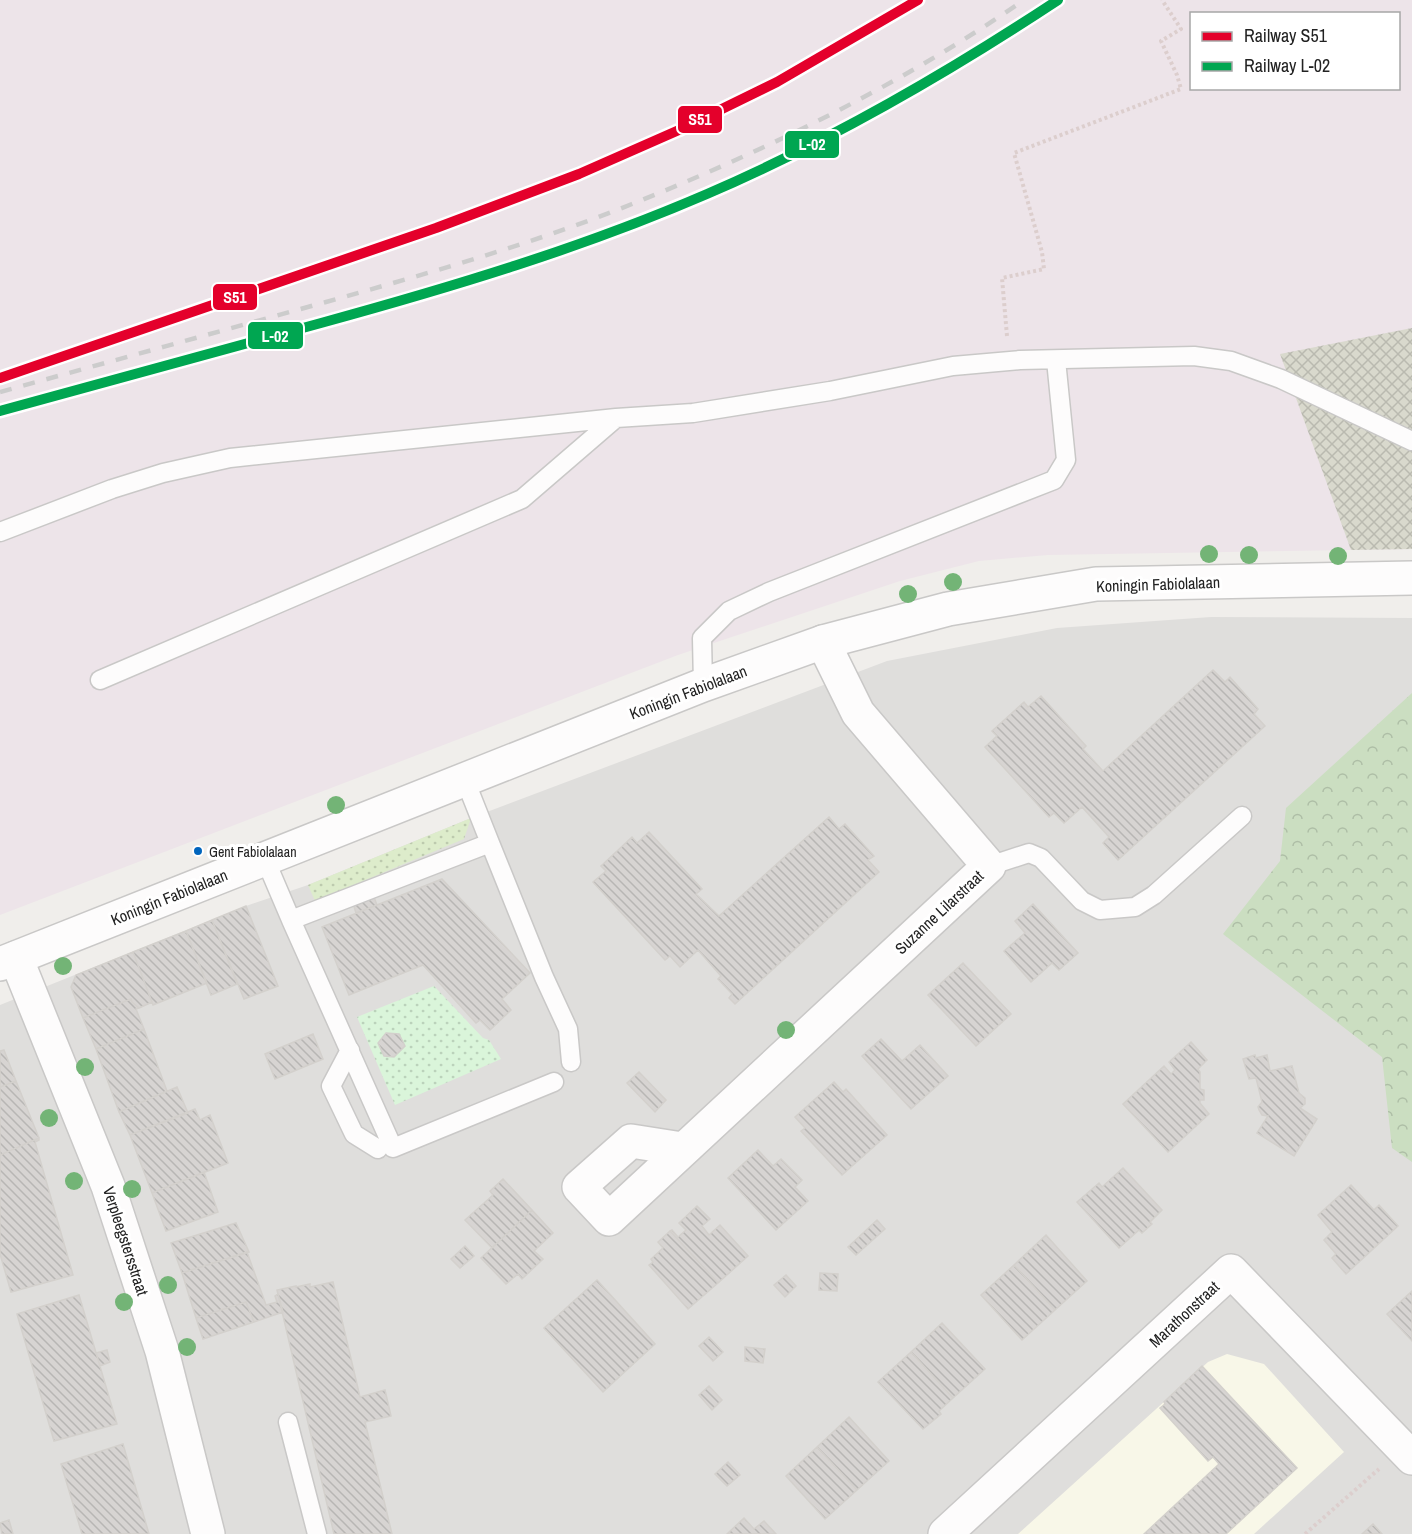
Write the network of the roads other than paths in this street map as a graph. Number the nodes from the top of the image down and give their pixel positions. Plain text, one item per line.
1 (1056, 360) junction
2 (616, 418) junction
3 (1412, 441) edge
4 (0, 532) edge
5 (1412, 578) edge
6 (823, 642) junction
7 (100, 680) dead end
8 (703, 685) junction
9 (465, 780) junction
10 (1242, 816) dead end
11 (490, 843) junction
12 (265, 859) junction
13 (989, 866) junction
14 (291, 920) junction
15 (8, 961) edge
16 (350, 1050) junction
17 (571, 1062) dead end
18 (554, 1082) dead end
19 (378, 1149) dead end
20 (682, 1149) dead end
21 (288, 1422) dead end
22 (1407, 1453) edge
23 (208, 1534) edge
24 (317, 1534) edge
25 (945, 1534) edge

1 - 2 lane
1 - 3 lane
1 - 8 lane
2 - 4 lane
2 - 7 lane
5 - 6 street, Koningin Fabiolalaan
6 - 8 street, Koningin Fabiolalaan
6 - 13 street, Suzanne Lilarstraat
8 - 9 street, Koningin Fabiolalaan
9 - 11 lane
9 - 12 street, Koningin Fabiolalaan
10 - 13 lane
11 - 14 lane
11 - 17 lane
12 - 14 lane
12 - 15 street, Koningin Fabiolalaan
13 - 20 street, Suzanne Lilarstraat
14 - 16 lane
15 - 23 street, Verpleegstersstraat
16 - 18 lane
16 - 19 lane
21 - 24 lane
22 - 25 street, Marathonstraat

